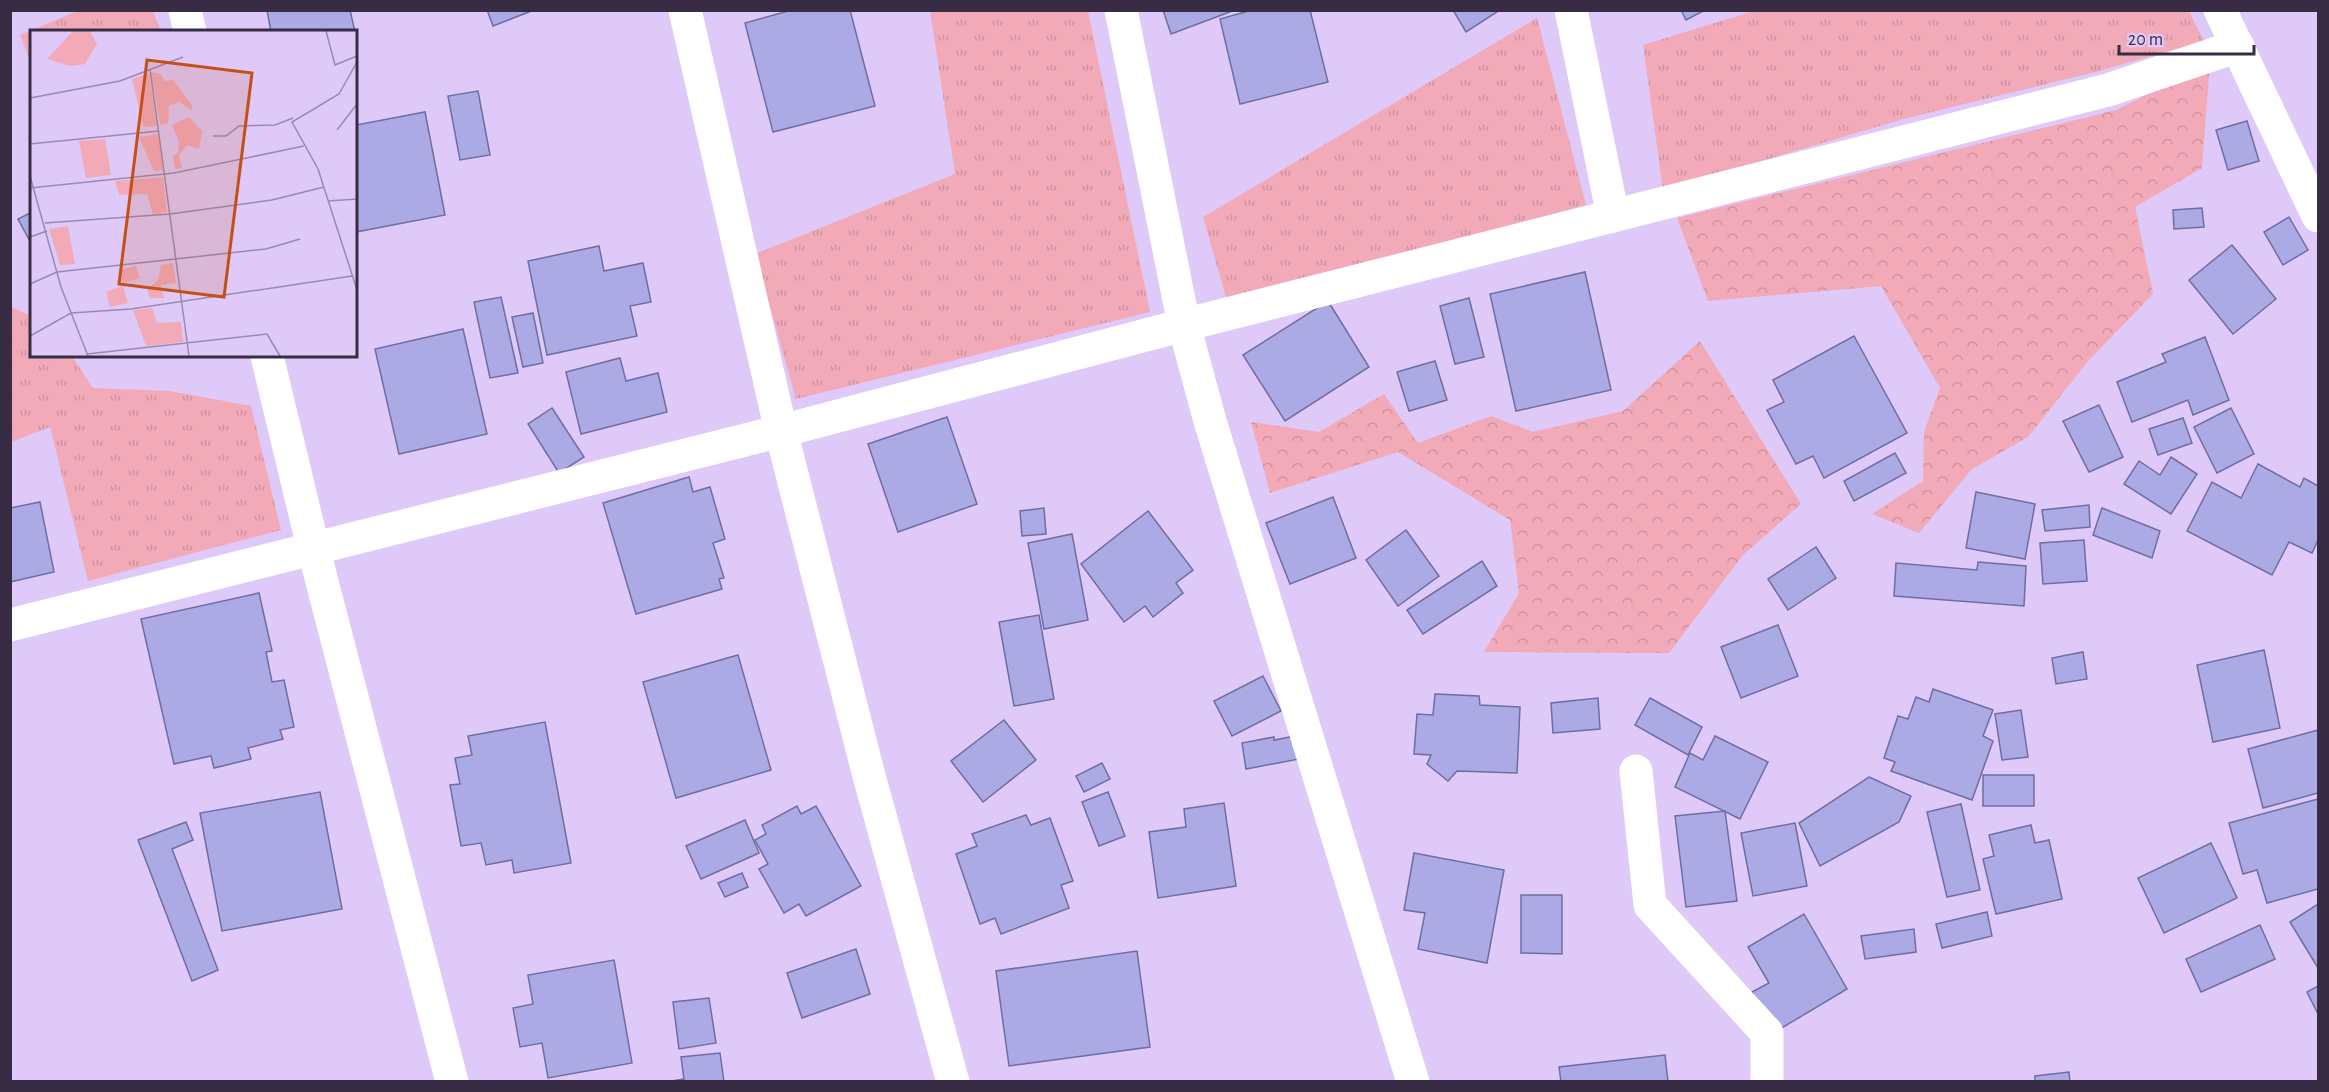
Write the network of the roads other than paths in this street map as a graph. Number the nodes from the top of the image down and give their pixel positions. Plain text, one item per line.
1 (185, 10) edge
2 (685, 10) edge
3 (1120, 10) edge
4 (1571, 10) edge
5 (2220, 10) edge
6 (190, 30) edge
7 (2238, 46) junction
8 (1613, 216) junction
9 (2319, 216) edge
10 (1184, 325) junction
11 (267, 357) edge
12 (781, 431) junction
13 (313, 548) junction
14 (10, 625) edge
15 (1636, 771) dead end
16 (452, 1082) edge
17 (953, 1082) edge
18 (1413, 1082) edge
19 (1767, 1082) edge

1 - 6 street
2 - 12 street
3 - 10 street
4 - 8 street
5 - 7 street
7 - 8 street
7 - 9 street
8 - 10 street
10 - 12 street
10 - 18 street
11 - 13 street
12 - 13 street
12 - 17 street
13 - 14 street
13 - 16 street
15 - 19 street

